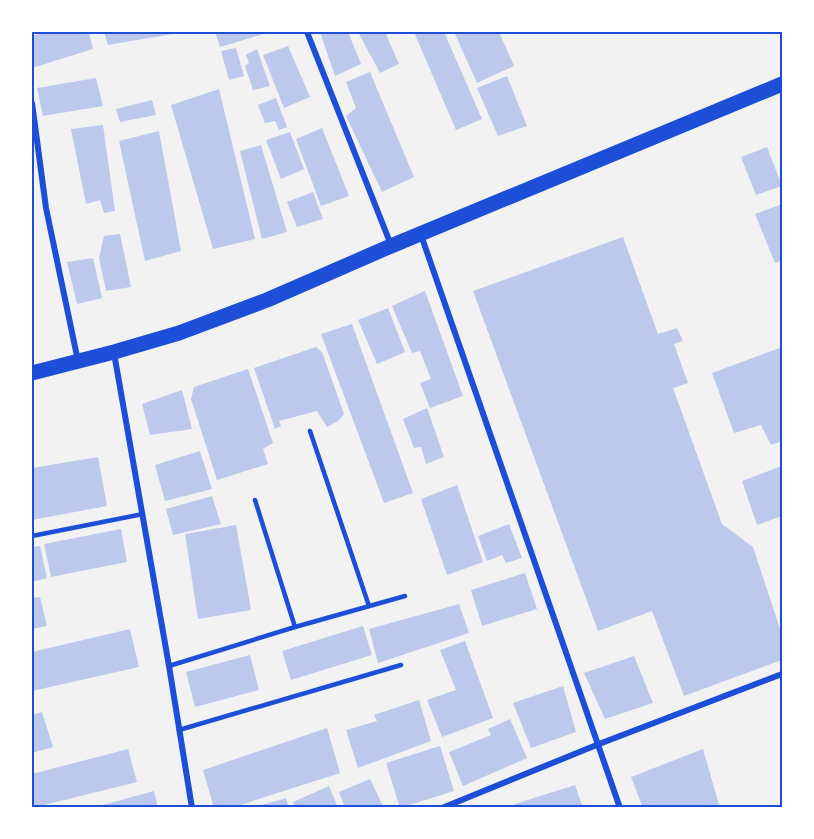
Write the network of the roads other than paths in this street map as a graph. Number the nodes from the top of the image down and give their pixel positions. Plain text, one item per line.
1 (307, 32) edge
2 (783, 84) edge
3 (32, 103) edge
4 (420, 234) junction
5 (391, 246) junction
6 (114, 352) junction
7 (79, 362) junction
8 (32, 373) edge
9 (310, 431) dead end
10 (255, 500) dead end
11 (143, 514) junction
12 (32, 536) edge
13 (405, 596) dead end
14 (369, 606) junction
15 (295, 627) junction
16 (401, 665) dead end
17 (169, 666) junction
18 (783, 674) edge
19 (179, 730) junction
20 (599, 744) junction
21 (192, 807) edge
22 (442, 807) edge
23 (620, 807) edge

1 - 5 street
2 - 4 main road
3 - 7 street
4 - 5 main road
4 - 20 street
5 - 6 main road
6 - 7 main road
6 - 11 street
7 - 8 main road
9 - 14 lane
10 - 15 lane
11 - 12 lane
11 - 17 street
13 - 14 lane
14 - 15 lane
15 - 17 lane
16 - 19 lane
17 - 19 street
18 - 20 street
19 - 21 street
20 - 22 street
20 - 23 street

